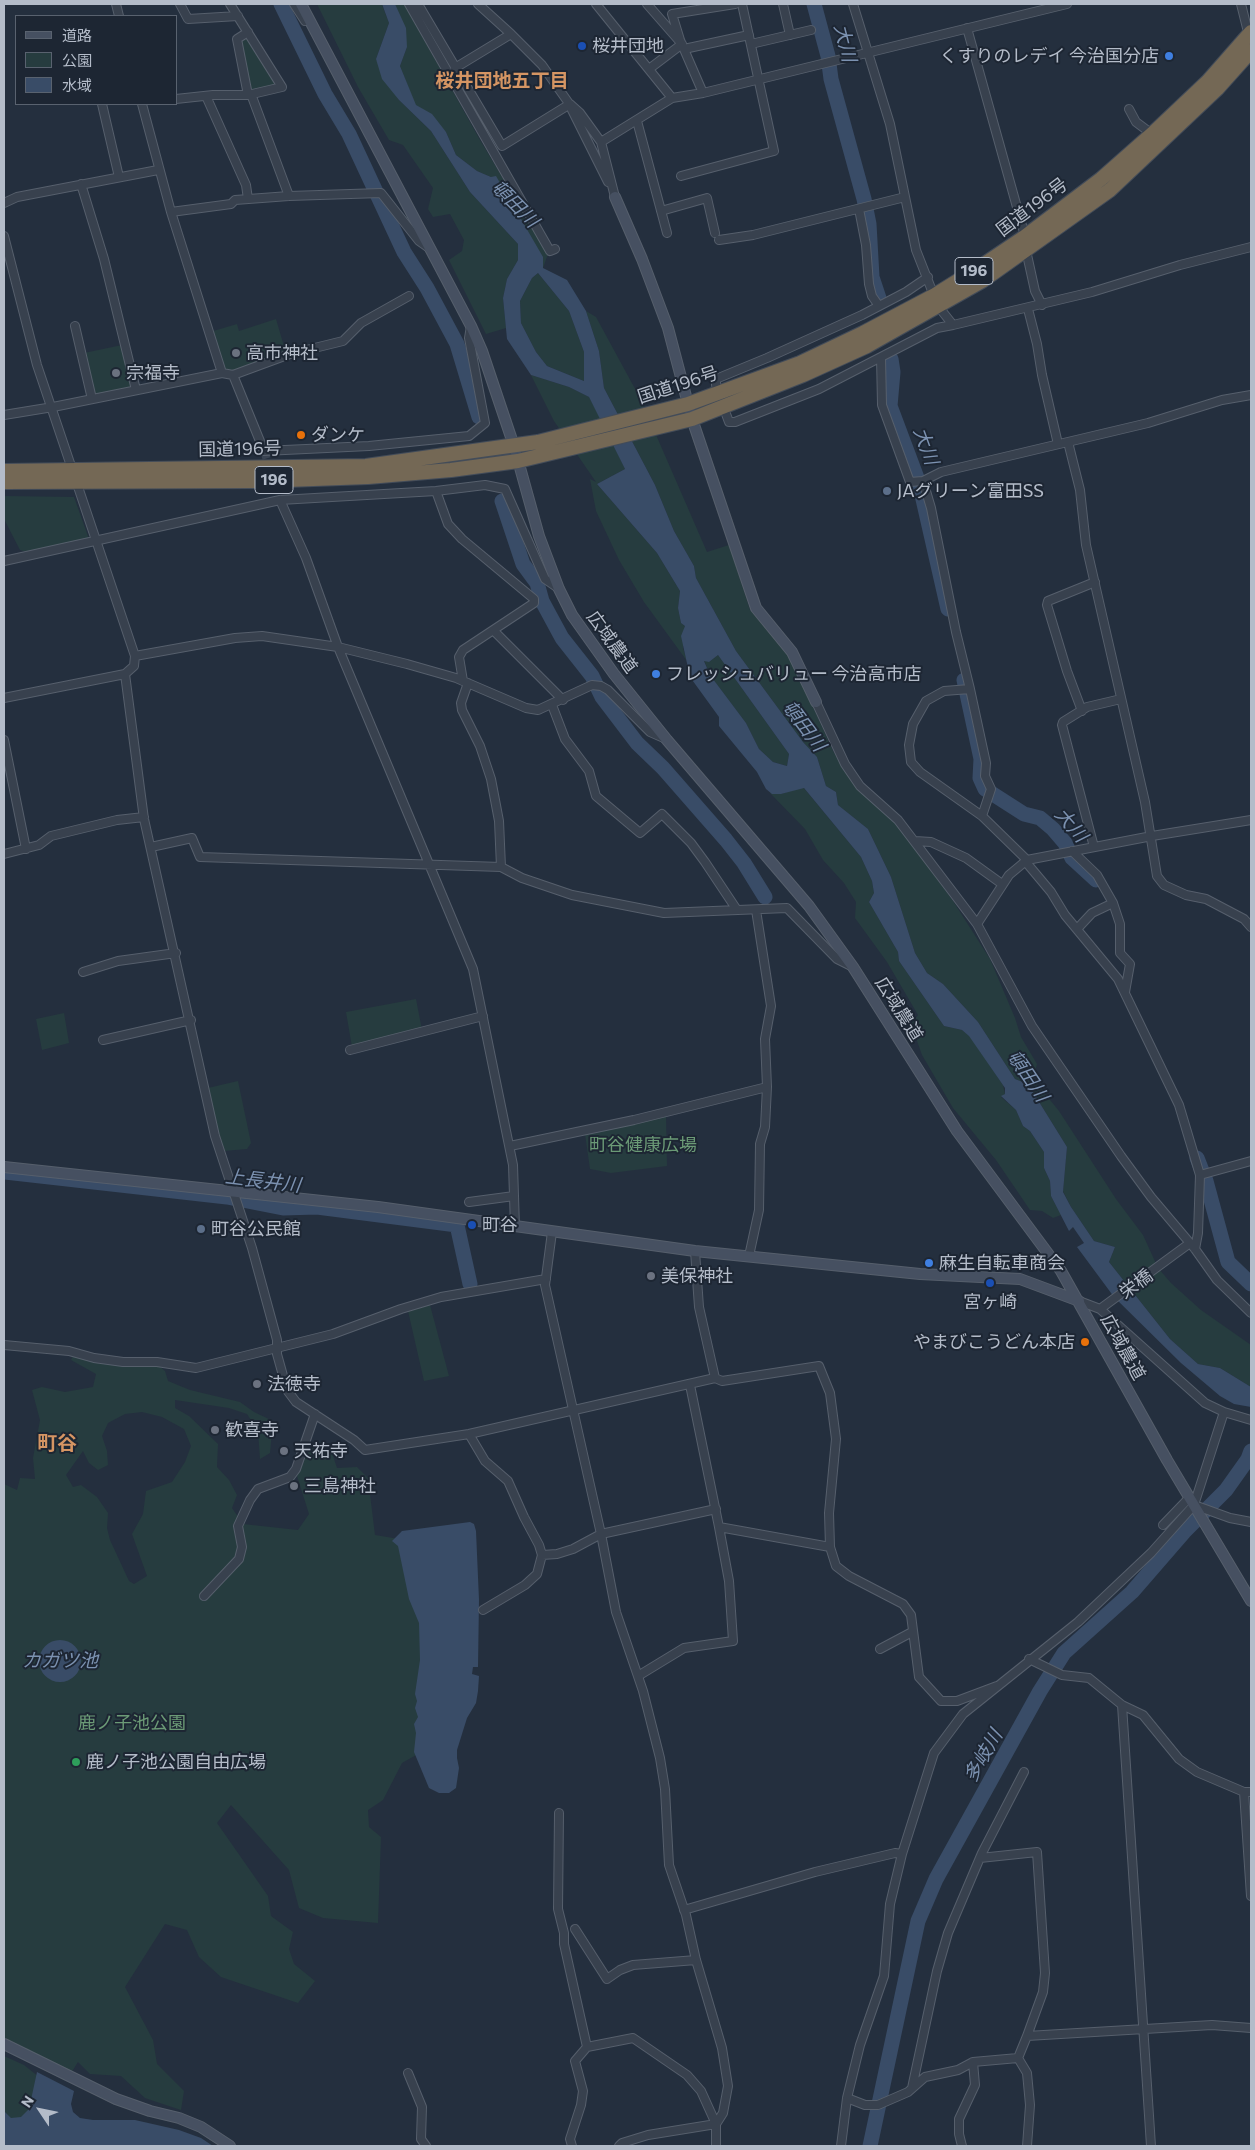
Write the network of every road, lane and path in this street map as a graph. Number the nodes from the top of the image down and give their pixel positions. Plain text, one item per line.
1 (180, 4) edge
2 (230, 4) edge
3 (294, 4) edge
4 (301, 4) edge
5 (409, 4) edge
6 (418, 4) edge
7 (478, 4) edge
8 (596, 4) edge
9 (647, 4) edge
10 (735, 4) edge
11 (742, 4) edge
12 (783, 4) edge
13 (853, 4) edge
14 (1067, 4) edge
15 (1241, 4) edge
16 (238, 16) junction
17 (314, 28) junction
18 (967, 28) junction
19 (811, 30) dead end
20 (248, 32) junction
21 (511, 34) junction
22 (749, 35) junction
23 (790, 35) junction
24 (1250, 36) edge
25 (751, 44) junction
26 (683, 46) junction
27 (1251, 51) edge
28 (870, 53) junction
29 (455, 68) junction
30 (649, 70) junction
31 (759, 80) junction
32 (249, 94) junction
33 (703, 94) junction
34 (206, 96) junction
35 (672, 98) junction
36 (178, 99) edge
37 (570, 104) junction
38 (102, 105) edge
39 (142, 105) edge
40 (1130, 109) dead end
41 (637, 121) junction
42 (1152, 134) junction
43 (601, 142) junction
44 (158, 170) junction
45 (681, 176) dead end
46 (119, 177) junction
47 (81, 184) junction
48 (289, 196) junction
49 (615, 197) junction
50 (905, 197) junction
51 (248, 199) junction
52 (4, 203) edge
53 (860, 209) junction
54 (661, 211) junction
55 (171, 212) junction
56 (667, 233) dead end
57 (4, 236) edge
58 (1026, 243) junction
59 (1251, 247) edge
60 (555, 249) dead end
61 (431, 250) junction
62 (928, 277) junction
63 (409, 296) dead end
64 (937, 301) junction
65 (1042, 305) junction
66 (878, 306) junction
67 (1028, 309) junction
68 (953, 325) junction
69 (74, 326) dead end
70 (471, 326) junction
71 (881, 357) junction
72 (222, 372) junction
73 (233, 375) junction
74 (716, 385) dead end
75 (136, 390) junction
76 (1251, 395) edge
77 (92, 399) junction
78 (688, 404) junction
79 (53, 408) junction
80 (726, 414) dead end
81 (4, 415) edge
82 (692, 419) junction
83 (1068, 442) junction
84 (1058, 444) junction
85 (514, 446) junction
86 (541, 449) junction
87 (518, 461) junction
88 (4, 471) edge
89 (75, 476) junction
90 (4, 482) edge
91 (923, 482) junction
92 (436, 491) junction
93 (280, 500) junction
94 (98, 542) junction
95 (4, 561) edge
96 (1095, 582) junction
97 (559, 589) junction
98 (494, 630) junction
99 (338, 646) junction
100 (135, 656) junction
101 (125, 674) junction
102 (465, 682) junction
103 (970, 688) junction
104 (4, 698) edge
105 (1122, 699) junction
106 (563, 700) junction
107 (816, 702) joint
108 (552, 705) junction
109 (1082, 710) junction
110 (4, 740) edge
111 (667, 740) junction
112 (982, 816) junction
113 (144, 817) junction
114 (1251, 820) edge
115 (1152, 836) junction
116 (915, 841) junction
117 (152, 846) junction
118 (1094, 847) junction
119 (26, 849) junction
120 (1072, 851) junction
121 (4, 854) edge
122 (1026, 861) junction
123 (430, 863) junction
124 (502, 867) junction
125 (1002, 884) junction
126 (1112, 903) junction
127 (736, 910) junction
128 (756, 910) junction
129 (977, 924) junction
130 (1251, 927) edge
131 (1077, 929) junction
132 (176, 953) junction
133 (853, 967) junction
134 (83, 972) dead end
135 (1125, 992) junction
136 (483, 1016) junction
137 (191, 1020) junction
138 (103, 1040) dead end
139 (350, 1050) dead end
140 (767, 1087) junction
141 (510, 1146) junction
142 (1251, 1161) edge
143 (4, 1167) edge
144 (1200, 1175) junction
145 (233, 1192) junction
146 (514, 1196) junction
147 (469, 1202) dead end
148 (514, 1227) junction
149 (552, 1232) junction
150 (1192, 1246) junction
151 (695, 1251) junction
152 (750, 1256) junction
153 (546, 1280) junction
154 (1078, 1301) junction
155 (1100, 1309) junction
156 (1251, 1313) edge
157 (4, 1345) edge
158 (277, 1346) junction
159 (715, 1378) junction
160 (690, 1384) junction
161 (573, 1408) junction
162 (1224, 1412) junction
163 (315, 1414) junction
164 (1251, 1420) edge
165 (469, 1434) junction
166 (1192, 1501) junction
167 (716, 1508) junction
168 (1251, 1522) edge
169 (1163, 1525) dead end
170 (719, 1526) junction
171 (601, 1534) junction
172 (830, 1547) junction
173 (542, 1555) junction
174 (204, 1596) dead end
175 (1251, 1601) edge
176 (483, 1610) dead end
177 (912, 1632) junction
178 (880, 1649) dead end
179 (1029, 1659) junction
180 (638, 1676) junction
181 (997, 1686) junction
182 (1122, 1704) junction
183 (1024, 1772) dead end
184 (1248, 1792) edge
185 (559, 1813) dead end
186 (902, 1854) junction
187 (980, 1858) junction
188 (1251, 1896) edge
189 (684, 1910) junction
190 (575, 1929) dead end
191 (696, 1960) junction
192 (1251, 2028) edge
193 (1144, 2030) junction
194 (1027, 2036) junction
195 (4, 2044) edge
196 (587, 2047) junction
197 (1018, 2058) junction
198 (973, 2062) junction
199 (408, 2073) dead end
200 (912, 2088) junction
201 (847, 2098) junction
202 (716, 2124) junction
203 (230, 2146) edge
204 (426, 2146) edge
205 (572, 2146) edge
206 (619, 2146) edge
207 (716, 2146) edge
208 (841, 2146) edge
209 (962, 2146) edge
210 (1026, 2146) edge
211 (1151, 2146) edge

1 - 16 street
2 - 16 street
3 - 17 street
4 - 17 street, 広域農道
5 - 60 street
6 - 29 street
7 - 21 street
8 - 30 street
9 - 26 street
10 - 26 street
11 - 22 street
12 - 23 street
13 - 28 street
14 - 18 street
15 - 24 street
16 - 20 street
17 - 61 street, 広域農道
18 - 28 street
18 - 58 street
19 - 23 street
20 - 32 street
20 - 32 street
21 - 29 street
21 - 37 street
22 - 25 street
22 - 26 street
23 - 25 street
24 - 42 highway, 国道196号 / 196
25 - 31 street
26 - 30 street
26 - 33 street
27 - 58 highway, 国道196号 / 196
28 - 31 street
28 - 50 street
29 - 37 street
30 - 35 street
31 - 33 street
31 - 45 street
32 - 34 street
32 - 48 street
33 - 35 street
34 - 36 street
34 - 51 street
35 - 41 street
37 - 43 street
37 - 49 street
38 - 46 street
39 - 44 street
40 - 42 street
41 - 43 street
41 - 54 street
42 - 58 highway, 国道196号 / 196
43 - 49 street
44 - 46 street
44 - 55 street
46 - 47 street
47 - 52 street
47 - 75 street
48 - 51 street
48 - 61 street
49 - 78 street
50 - 53 street
50 - 62 street
51 - 55 street
53 - 54 street
53 - 66 street
54 - 56 street
55 - 72 street
57 - 79 street
58 - 64 highway, 国道196号 / 196
58 - 65 street
59 - 65 street
61 - 70 street, 広域農道
62 - 64 street
62 - 66 street
63 - 73 street
64 - 68 street
64 - 78 highway, 国道196号 / 196
64 - 82 highway, 国道196号 / 196
65 - 67 street
66 - 74 street
67 - 68 street
67 - 84 street
68 - 71 street
69 - 77 street
70 - 73 street
70 - 85 street, 広域農道
71 - 80 street
71 - 91 street
72 - 73 street
72 - 75 street
75 - 77 street
76 - 83 street
77 - 79 street
78 - 82 street
78 - 86 highway, 国道196号 / 196
79 - 81 street
79 - 89 street
82 - 86 highway, 国道196号 / 196
82 - 107 street
83 - 84 street
83 - 96 street
84 - 91 street
85 - 86 highway, 国道196号 / 196
85 - 87 street, 広域農道
85 - 89 highway, 国道196号 / 196
86 - 87 highway, 国道196号 / 196
87 - 89 highway, 国道196号 / 196
87 - 97 street, 広域農道
88 - 89 highway, 国道196号 / 196
89 - 90 highway, 国道196号 / 196
89 - 94 street
91 - 103 street
92 - 93 street
92 - 97 street
92 - 98 street
93 - 94 street
93 - 99 street
94 - 95 street
94 - 100 street
96 - 105 street
96 - 109 street
97 - 111 street, 広域農道
98 - 102 street
98 - 106 street
99 - 100 street
99 - 102 street
99 - 123 street
100 - 101 street
101 - 104 street
101 - 113 street
102 - 108 street
102 - 124 street
103 - 112 street
103 - 112 street
105 - 109 street
105 - 115 street
106 - 108 street
106 - 111 street
107 - 116 street
108 - 127 street
109 - 118 street
110 - 119 street
111 - 133 street, 広域農道
112 - 122 street
113 - 117 street
113 - 119 street
114 - 115 street
115 - 118 street
115 - 130 street
116 - 125 street
116 - 129 street
117 - 123 street
117 - 132 street
118 - 120 street
119 - 121 street
120 - 122 street
120 - 126 street
122 - 125 street
122 - 131 street
123 - 124 street
123 - 136 street
124 - 127 street
125 - 129 street
126 - 131 street
126 - 135 street
127 - 128 street
128 - 133 street
128 - 140 street
129 - 150 street
131 - 135 street
132 - 134 street
132 - 137 street
133 - 154 street, 広域農道
135 - 144 street
136 - 139 street
136 - 141 street
137 - 138 street
137 - 145 street
140 - 141 street
140 - 152 street
141 - 146 street
142 - 144 street
143 - 145 street
144 - 150 street
145 - 148 street
145 - 158 street
146 - 147 street
146 - 148 street
148 - 149 street
149 - 151 street
149 - 153 street
150 - 155 street, 栄橋
150 - 156 street
151 - 152 street
151 - 159 street
152 - 154 street
153 - 158 street
153 - 161 street
154 - 155 street
154 - 166 street, 広域農道
155 - 162 street
157 - 158 street
158 - 163 street
159 - 160 street
159 - 172 street
160 - 161 street
160 - 167 street
161 - 165 street
161 - 171 street
162 - 164 street
162 - 166 street
163 - 165 street
163 - 174 street
165 - 173 street
166 - 168 street
166 - 169 street
166 - 175 street, 広域農道
166 - 179 street
167 - 170 street
167 - 171 street
170 - 172 street
170 - 180 street
171 - 173 street
171 - 180 street
172 - 177 street
173 - 176 street
177 - 178 street
177 - 181 street
179 - 181 street
179 - 182 street
180 - 189 street
181 - 186 street
182 - 184 street
182 - 193 street
183 - 187 street
184 - 188 street
185 - 196 street
186 - 189 street
186 - 201 street
187 - 194 street
187 - 200 street
189 - 191 street
190 - 191 street
191 - 202 street
192 - 193 street
193 - 194 street
193 - 211 street
194 - 197 street
195 - 203 street
196 - 202 street
196 - 205 street
197 - 198 street
197 - 210 street
198 - 200 street
198 - 209 street
199 - 204 street
200 - 201 street
201 - 208 street
202 - 206 street
202 - 207 street

